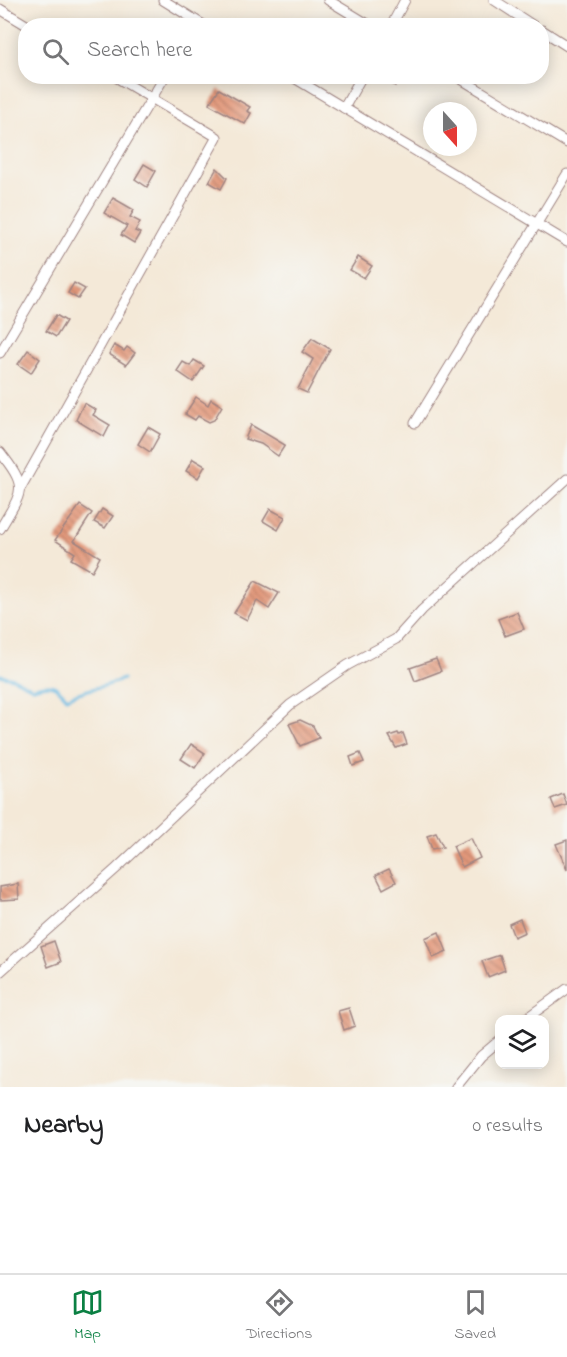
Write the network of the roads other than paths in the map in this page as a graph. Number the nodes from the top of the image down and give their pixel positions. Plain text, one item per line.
1 (163, 0) edge
2 (328, 0) edge
3 (405, 0) edge
4 (494, 0) edge
5 (0, 9) edge
6 (191, 18) edge
7 (358, 18) edge
8 (395, 18) edge
9 (522, 18) edge
10 (18, 20) edge
11 (549, 34) edge
12 (567, 46) edge
13 (127, 84) edge
14 (160, 84) edge
15 (304, 84) edge
16 (358, 84) edge
17 (469, 84) edge
18 (152, 99) junction
19 (344, 108) junction
20 (567, 143) edge
21 (567, 174) edge
22 (537, 224) junction
23 (567, 242) edge
24 (0, 353) edge
25 (415, 423) dead end
26 (0, 452) edge
27 (567, 479) edge
28 (21, 487) junction
29 (0, 529) edge
30 (0, 972) edge
31 (567, 989) edge
32 (531, 1015) edge
33 (495, 1044) edge
34 (456, 1087) edge

1 - 6 street
2 - 7 street
3 - 8 street
4 - 9 street
5 - 10 street
11 - 12 street
13 - 18 street
14 - 18 street
15 - 19 street
16 - 19 street
17 - 20 street
18 - 24 street
18 - 28 street
19 - 22 street
21 - 22 street
22 - 23 street
22 - 25 street
26 - 28 street
27 - 30 street
28 - 29 street
31 - 32 street
33 - 34 street

